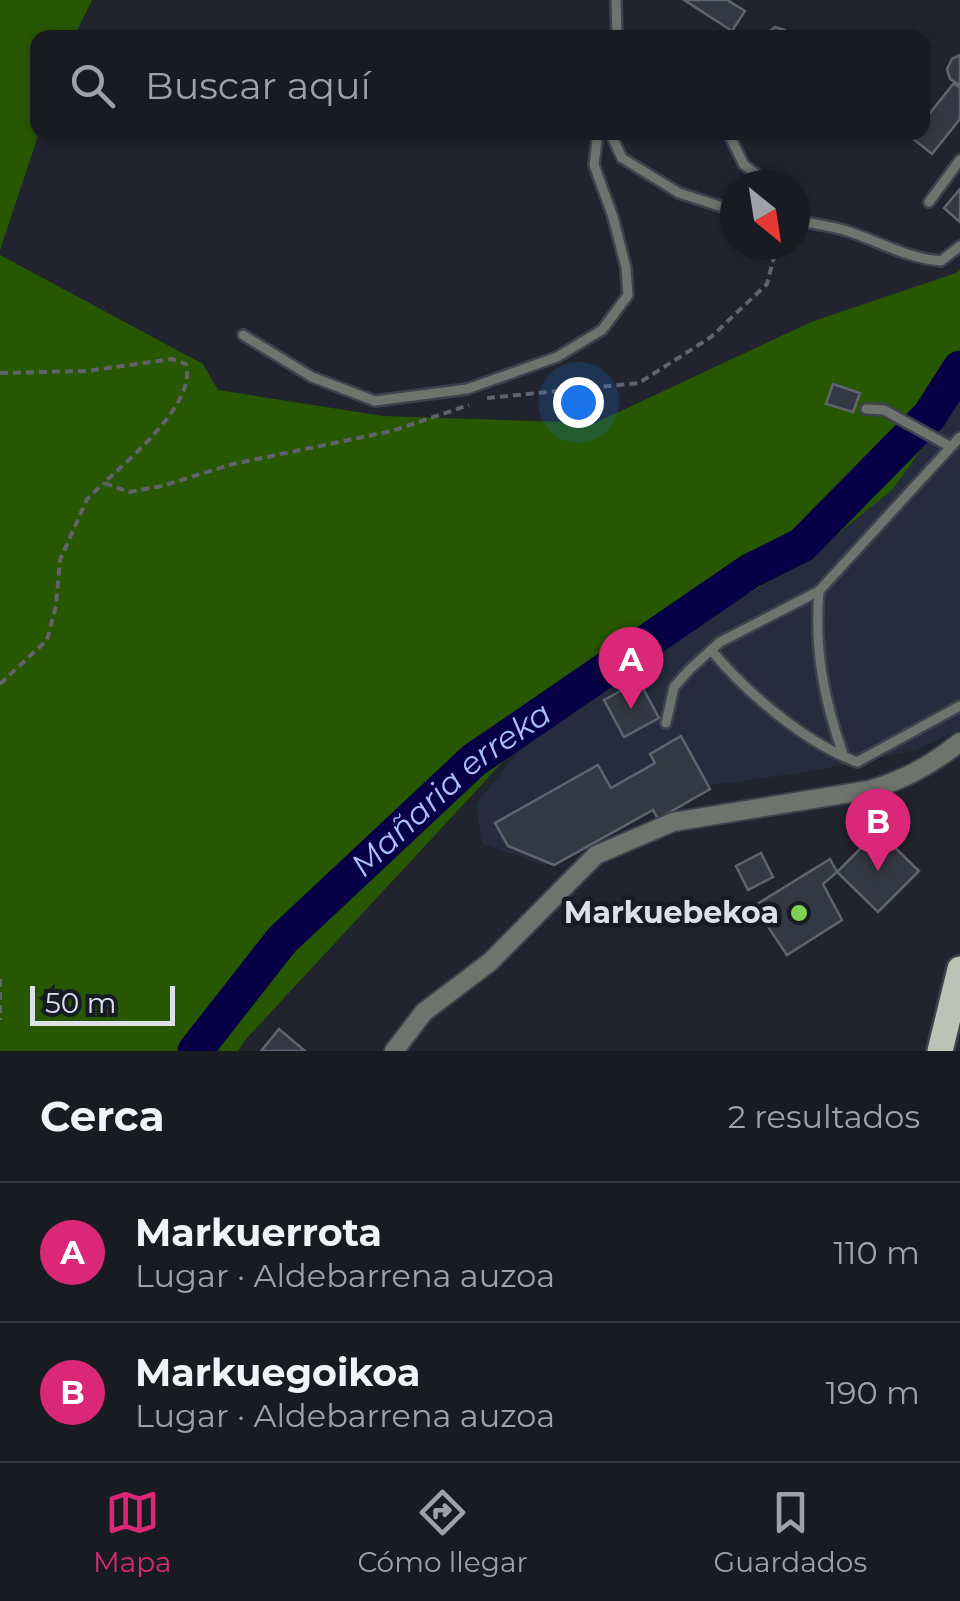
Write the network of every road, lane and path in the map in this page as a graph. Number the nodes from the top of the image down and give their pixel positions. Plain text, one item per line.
1 (616, 0) edge
2 (617, 30) edge
3 (597, 140) edge
4 (614, 140) edge
5 (732, 140) edge
6 (960, 160) edge
7 (750, 170) edge
8 (929, 202) dead end
9 (720, 206) edge
10 (810, 223) edge
11 (960, 246) edge
12 (243, 335) dead end
13 (866, 409) dead end
14 (960, 438) edge
15 (951, 447) junction
16 (104, 483) dead end
17 (818, 591) junction
18 (711, 650) junction
19 (0, 684) edge
20 (960, 706) edge
21 (666, 723) dead end
22 (960, 742) edge
23 (844, 757) junction
24 (960, 969) edge
25 (0, 979) edge
26 (0, 1020) edge
27 (394, 1051) edge
28 (940, 1051) edge

1 - 2 lane
3 - 12 lane
4 - 9 lane
5 - 7 lane
6 - 8 lane
10 - 11 lane
13 - 15 lane
14 - 15 lane
15 - 17 lane
16 - 19 path
17 - 18 lane
17 - 23 lane
18 - 21 lane
18 - 23 lane
20 - 23 lane
22 - 27 street
24 - 28 main road
25 - 26 path

